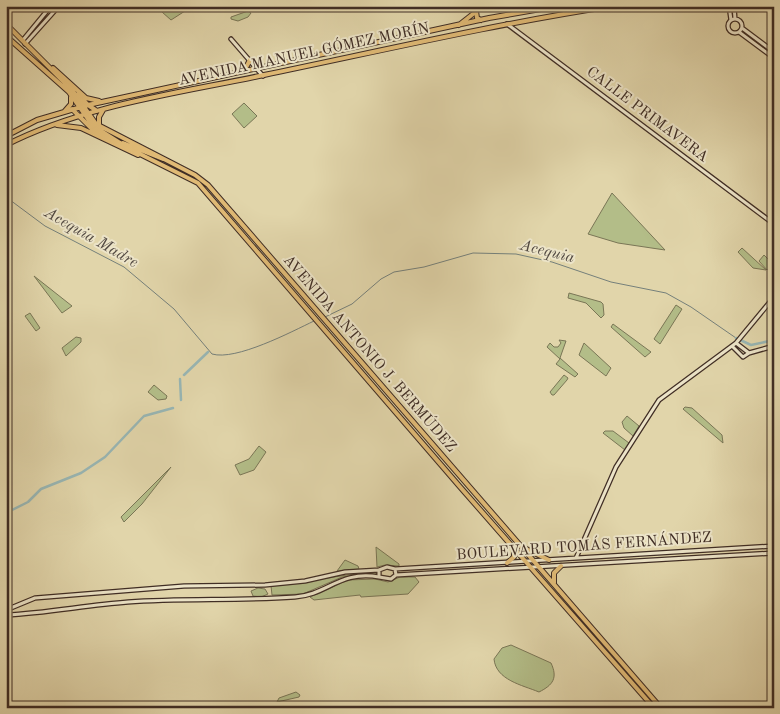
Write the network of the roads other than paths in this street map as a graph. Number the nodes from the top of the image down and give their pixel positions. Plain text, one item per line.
1 (59, 6) edge
2 (482, 6) edge
3 (558, 6) edge
4 (581, 6) edge
5 (612, 6) edge
6 (729, 6) edge
7 (734, 6) edge
8 (50, 8) edge
9 (588, 8) edge
10 (474, 12) junction
11 (579, 12) junction
12 (53, 13) junction
13 (733, 19) junction
14 (481, 20) junction
15 (469, 23) junction
16 (6, 24) edge
17 (507, 24) junction
18 (459, 25) junction
19 (742, 28) junction
20 (471, 31) junction
21 (738, 32) junction
22 (6, 36) edge
23 (756, 38) junction
24 (231, 39) dead end
25 (24, 42) junction
26 (752, 43) junction
27 (360, 46) junction
28 (351, 48) junction
29 (32, 51) junction
30 (774, 52) edge
31 (359, 55) junction
32 (350, 57) junction
33 (774, 58) edge
34 (250, 60) junction
35 (43, 68) junction
36 (256, 68) junction
37 (244, 71) junction
38 (54, 73) junction
39 (263, 76) junction
40 (179, 86) junction
41 (171, 87) junction
42 (69, 92) junction
43 (180, 93) junction
44 (168, 96) junction
45 (106, 101) junction
46 (84, 106) junction
47 (72, 110) junction
48 (103, 110) junction
49 (64, 112) junction
50 (98, 112) junction
51 (84, 115) junction
52 (35, 121) junction
53 (50, 125) junction
54 (24, 126) junction
55 (99, 126) junction
56 (36, 130) junction
57 (26, 134) junction
58 (6, 136) edge
59 (121, 142) junction
60 (6, 145) edge
61 (149, 158) junction
62 (165, 159) junction
63 (774, 224) edge
64 (774, 297) edge
65 (734, 344) junction
66 (774, 346) edge
67 (749, 353) junction
68 (436, 448) junction
69 (430, 452) junction
70 (774, 546) edge
71 (521, 547) junction
72 (514, 548) junction
73 (774, 553) edge
74 (576, 558) junction
75 (552, 560) junction
76 (534, 561) junction
77 (526, 562) junction
78 (507, 563) junction
79 (471, 566) junction
80 (554, 566) junction
81 (561, 566) junction
82 (539, 567) junction
83 (531, 568) junction
84 (395, 569) junction
85 (379, 570) junction
86 (472, 571) junction
87 (396, 575) junction
88 (379, 578) junction
89 (554, 585) junction
90 (6, 610) edge
91 (6, 615) edge
92 (655, 708) edge
93 (661, 708) edge

1 - 12 main road
2 - 10 main road
3 - 14 main road, AVENIDA MANUEL GÓMEZ MORÍN
4 - 11 main road
5 - 9 main road, AVENIDA MANUEL GÓMEZ MORÍN
6 - 13 main road
7 - 13 main road
8 - 12 main road
8 - 25 main road
9 - 11 main road, AVENIDA MANUEL GÓMEZ MORÍN
10 - 14 main road
10 - 15 main road
10 - 18 main road
11 - 17 main road, AVENIDA MANUEL GÓMEZ MORÍN
12 - 25 main road
13 - 19 main road
13 - 21 main road
14 - 15 main road, AVENIDA MANUEL GÓMEZ MORÍN
15 - 18 main road, AVENIDA MANUEL GÓMEZ MORÍN
15 - 20 main road
16 - 25 main road
17 - 20 main road, AVENIDA MANUEL GÓMEZ MORÍN
17 - 63 main road, CALLE PRIMAVERA
18 - 27 main road, AVENIDA MANUEL GÓMEZ MORÍN
19 - 21 main road
19 - 23 main road
20 - 31 main road, AVENIDA MANUEL GÓMEZ MORÍN
21 - 26 main road
22 - 35 main road
23 - 26 main road
23 - 30 main road
24 - 34 main road
25 - 29 main road
26 - 33 main road
27 - 28 main road, AVENIDA MANUEL GÓMEZ MORÍN
27 - 31 main road
28 - 32 main road
28 - 36 main road, AVENIDA MANUEL GÓMEZ MORÍN
29 - 38 main road
29 - 45 main road
31 - 32 main road, AVENIDA MANUEL GÓMEZ MORÍN
32 - 39 main road, AVENIDA MANUEL GÓMEZ MORÍN
34 - 36 main road
34 - 37 main road
35 - 38 main road
35 - 42 main road
36 - 37 main road, AVENIDA MANUEL GÓMEZ MORÍN
36 - 39 main road
37 - 40 main road, AVENIDA MANUEL GÓMEZ MORÍN
38 - 46 main road
39 - 43 main road, AVENIDA MANUEL GÓMEZ MORÍN
40 - 41 main road, AVENIDA MANUEL GÓMEZ MORÍN
40 - 43 main road
41 - 44 main road
41 - 45 main road, AVENIDA MANUEL GÓMEZ MORÍN
42 - 46 main road
42 - 49 main road
43 - 44 main road, AVENIDA MANUEL GÓMEZ MORÍN
44 - 48 main road, AVENIDA MANUEL GÓMEZ MORÍN
45 - 46 main road, AVENIDA MANUEL GÓMEZ MORÍN
46 - 47 main road, AVENIDA MANUEL GÓMEZ MORÍN
46 - 50 main road
46 - 51 main road, AVENIDA ANTONIO J. BERMÚDEZ
47 - 49 main road, AVENIDA MANUEL GÓMEZ MORÍN
47 - 51 main road
48 - 50 main road, AVENIDA MANUEL GÓMEZ MORÍN
48 - 55 main road
49 - 52 main road, AVENIDA MANUEL GÓMEZ MORÍN
50 - 51 main road, AVENIDA MANUEL GÓMEZ MORÍN
51 - 53 main road, AVENIDA MANUEL GÓMEZ MORÍN
51 - 55 main road, AVENIDA ANTONIO J. BERMÚDEZ
51 - 59 main road
52 - 54 main road, AVENIDA MANUEL GÓMEZ MORÍN
52 - 56 main road
53 - 56 main road, AVENIDA MANUEL GÓMEZ MORÍN
53 - 61 main road
54 - 57 main road
54 - 58 main road, AVENIDA MANUEL GÓMEZ MORÍN
55 - 62 main road, AVENIDA ANTONIO J. BERMÚDEZ
56 - 57 main road, AVENIDA MANUEL GÓMEZ MORÍN
57 - 60 main road, AVENIDA MANUEL GÓMEZ MORÍN
59 - 61 main road
59 - 62 main road
61 - 69 main road, AVENIDA ANTONIO J. BERMÚDEZ
62 - 68 main road, AVENIDA ANTONIO J. BERMÚDEZ
64 - 65 main road
65 - 67 main road
65 - 67 main road
65 - 74 main road
66 - 67 main road
68 - 69 main road
68 - 71 main road, AVENIDA ANTONIO J. BERMÚDEZ
69 - 72 main road, AVENIDA ANTONIO J. BERMÚDEZ
70 - 74 main road, BOULEVARD TOMÁS FERNÁNDEZ
71 - 75 main road
71 - 76 main road, AVENIDA ANTONIO J. BERMÚDEZ
72 - 77 main road, AVENIDA ANTONIO J. BERMÚDEZ
72 - 78 main road
73 - 81 main road, BOULEVARD TOMÁS FERNÁNDEZ
74 - 75 main road, BOULEVARD TOMÁS FERNÁNDEZ
75 - 76 main road, BOULEVARD TOMÁS FERNÁNDEZ
75 - 80 main road
76 - 77 main road, BOULEVARD TOMÁS FERNÁNDEZ
76 - 82 main road, AVENIDA ANTONIO J. BERMÚDEZ
77 - 78 main road, BOULEVARD TOMÁS FERNÁNDEZ
77 - 83 main road, AVENIDA ANTONIO J. BERMÚDEZ
78 - 79 main road, BOULEVARD TOMÁS FERNÁNDEZ
79 - 84 main road, BOULEVARD TOMÁS FERNÁNDEZ
79 - 86 main road
80 - 81 main road, BOULEVARD TOMÁS FERNÁNDEZ
80 - 82 main road, BOULEVARD TOMÁS FERNÁNDEZ
81 - 89 main road
82 - 83 main road, BOULEVARD TOMÁS FERNÁNDEZ
82 - 89 main road, AVENIDA ANTONIO J. BERMÚDEZ
83 - 86 main road, BOULEVARD TOMÁS FERNÁNDEZ
83 - 92 main road, AVENIDA ANTONIO J. BERMÚDEZ
84 - 85 main road, BOULEVARD TOMÁS FERNÁNDEZ
84 - 87 main road
85 - 88 main road
85 - 90 main road
86 - 87 main road, BOULEVARD TOMÁS FERNÁNDEZ
87 - 88 main road, BOULEVARD TOMÁS FERNÁNDEZ
88 - 91 main road
89 - 93 main road, AVENIDA ANTONIO J. BERMÚDEZ

